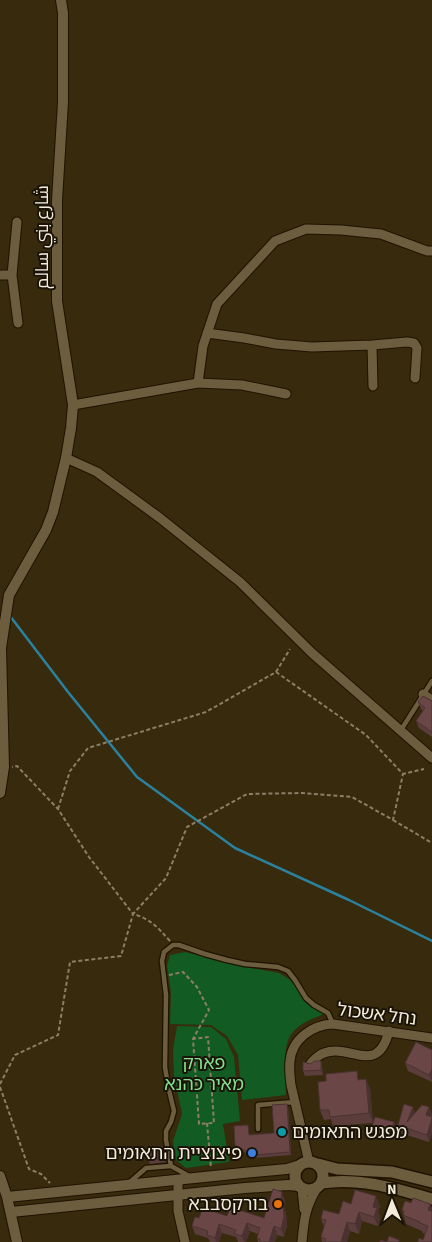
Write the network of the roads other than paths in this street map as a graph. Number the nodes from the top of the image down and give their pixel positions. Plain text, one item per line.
1 (61, 0) edge
2 (66, 0) edge
3 (63, 13) junction
4 (17, 222) dead end
5 (432, 251) edge
6 (12, 274) junction
7 (0, 275) edge
8 (18, 323) dead end
9 (207, 333) junction
10 (372, 346) junction
11 (415, 378) dead end
12 (198, 383) junction
13 (373, 386) dead end
14 (286, 394) dead end
15 (73, 405) junction
16 (66, 458) junction
17 (432, 681) edge
18 (423, 694) junction
19 (432, 700) edge
20 (400, 731) junction
21 (432, 758) edge
22 (0, 793) edge
23 (333, 1024) junction
24 (389, 1031) junction
25 (432, 1038) edge
26 (311, 1063) edge
27 (296, 1102) junction
28 (258, 1129) dead end
29 (309, 1164) junction
30 (170, 1166) junction
31 (0, 1176) edge
32 (192, 1178) junction
33 (178, 1180) junction
34 (432, 1182) edge
35 (127, 1186) junction
36 (320, 1186) junction
37 (300, 1187) junction
38 (178, 1195) junction
39 (7, 1197) junction
40 (432, 1199) edge
41 (11, 1212) junction
42 (305, 1217) junction
43 (17, 1242) edge
44 (185, 1242) edge
45 (302, 1242) edge

1 - 3 street
2 - 3 street
3 - 15 street, شارع بني سالم
4 - 6 street
5 - 9 street
6 - 7 street
6 - 8 street
9 - 10 street
9 - 12 street
10 - 11 street
10 - 13 street
12 - 14 street
12 - 15 street
15 - 16 street, شارع بني سالم
16 - 20 street
16 - 22 street, شارع بني سالم
17 - 18 lane
18 - 19 street
18 - 20 lane
20 - 21 street
23 - 24 street, נחל אשכול
23 - 27 street, נחל אשכול
23 - 30 lane
24 - 25 street, נחל אשכול
24 - 26 street
27 - 28 lane
27 - 29 street, נחל אשכול
29 - 32 street
29 - 34 main road
29 - 36 main road
29 - 37 main road
30 - 32 lane
30 - 35 lane
31 - 39 street
32 - 33 street
33 - 35 street
33 - 38 street
35 - 39 street
36 - 37 main road
36 - 40 main road
36 - 42 street
37 - 38 street
37 - 42 street
38 - 41 street
38 - 44 street
39 - 41 street
41 - 43 street
42 - 45 street

